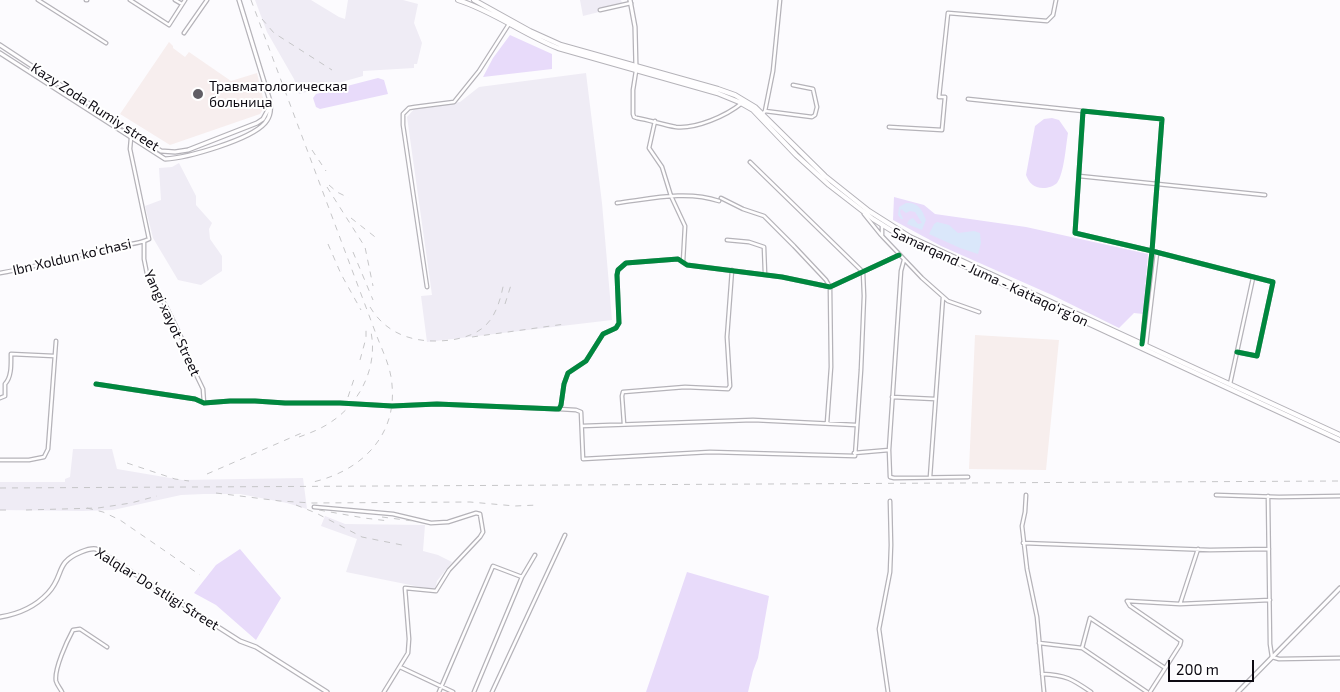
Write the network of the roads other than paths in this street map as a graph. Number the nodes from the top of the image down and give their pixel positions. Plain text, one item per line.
1 (38, 0) edge
2 (130, 0) edge
3 (175, 0) edge
4 (185, 0) edge
5 (207, 0) edge
6 (238, 0) edge
7 (458, 0) edge
8 (474, 0) edge
9 (780, 0) edge
10 (1056, 0) edge
11 (630, 2) edge
12 (182, 4) junction
13 (600, 10) dead end
14 (509, 24) junction
15 (184, 33) dead end
16 (106, 43) dead end
17 (0, 45) edge
18 (0, 53) edge
19 (636, 68) junction
20 (793, 85) dead end
21 (968, 98) dead end
22 (742, 104) junction
23 (270, 106) junction
24 (1084, 111) junction
25 (762, 114) junction
26 (654, 121) junction
27 (889, 127) dead end
28 (131, 138) junction
29 (750, 162) dead end
30 (1079, 176) junction
31 (1158, 184) junction
32 (1265, 195) dead end
33 (672, 196) junction
34 (617, 203) dead end
35 (863, 212) junction
36 (883, 220) junction
37 (882, 226) junction
38 (882, 236) junction
39 (727, 240) dead end
40 (144, 242) junction
41 (1152, 251) junction
42 (1157, 252) junction
43 (900, 255) junction
44 (904, 260) junction
45 (683, 262) junction
46 (732, 270) junction
47 (863, 272) junction
48 (0, 273) edge
49 (764, 274) junction
50 (1253, 278) junction
51 (426, 287) dead end
52 (830, 287) junction
53 (943, 297) junction
54 (979, 312) dead end
55 (56, 342) dead end
56 (1144, 345) junction
57 (1236, 352) junction
58 (54, 356) junction
59 (96, 384) dead end
60 (1230, 384) junction
61 (1242, 390) junction
62 (1240, 395) junction
63 (892, 397) junction
64 (0, 398) edge
65 (935, 399) junction
66 (204, 403) junction
67 (1264, 403) junction
68 (559, 408) junction
69 (827, 423) junction
70 (624, 424) junction
71 (856, 425) junction
72 (582, 426) junction
73 (1340, 435) edge
74 (1340, 440) edge
75 (889, 450) junction
76 (854, 453) junction
77 (0, 460) edge
78 (968, 477) dead end
79 (930, 478) junction
80 (1026, 495) dead end
81 (1216, 495) dead end
82 (1268, 496) junction
83 (1340, 496) edge
84 (890, 501) dead end
85 (314, 507) dead end
86 (565, 534) dead end
87 (1023, 543) junction
88 (1198, 548) junction
89 (1269, 549) junction
90 (535, 555) dead end
91 (522, 577) junction
92 (1340, 588) edge
93 (1270, 600) junction
94 (1180, 604) junction
95 (0, 617) edge
96 (1039, 643) junction
97 (107, 647) dead end
98 (1082, 648) junction
99 (1272, 657) junction
100 (1340, 658) edge
101 (400, 666) junction
102 (1165, 668) junction
103 (1042, 674) junction
104 (442, 686) junction
105 (1153, 688) junction
106 (62, 692) edge
107 (327, 692) edge
108 (384, 692) edge
109 (439, 692) edge
110 (453, 692) edge
111 (474, 692) edge
112 (492, 692) edge
113 (888, 692) edge
114 (1044, 692) edge
115 (1091, 692) edge
116 (1149, 692) edge
117 (1158, 692) edge
118 (1238, 692) edge

1 - 16 street
2 - 12 street
3 - 12 street
4 - 12 street
5 - 15 street
6 - 23 street
7 - 14 main road
8 - 19 main road
9 - 25 street
10 - 27 street
11 - 13 street
11 - 19 street
14 - 19 main road
14 - 51 street
17 - 23 street, Kazy Zoda Rumiy street
18 - 28 street, Kazy Zoda Rumiy street
19 - 22 main road, Samarqand - Juma - Kattaqo‘rg‘on
19 - 25 main road, Samarqand - Juma - Kattaqo‘rg‘on
19 - 26 street
20 - 25 street
21 - 24 street
22 - 25 main road, Samarqand - Juma - Kattaqo‘rg‘on
22 - 26 street
23 - 28 street, Kazy Zoda Rumiy street
24 - 30 street
24 - 31 street
25 - 35 main road, Samarqand - Juma - Kattaqo‘rg‘on
25 - 36 main road, Samarqand - Juma - Kattaqo‘rg‘on
26 - 33 street
28 - 40 street, Yangi xayot Street
29 - 47 street
30 - 31 street
30 - 41 street
31 - 32 street
31 - 41 street
33 - 34 street
33 - 45 street
33 - 52 street
35 - 37 main road, Samarqand - Juma - Kattaqo‘rg‘on
35 - 38 street
36 - 37 street
36 - 56 main road, Samarqand - Juma - Kattaqo‘rg‘on
37 - 38 street
37 - 62 main road, Samarqand - Juma - Kattaqo‘rg‘on
38 - 43 street
39 - 49 street
40 - 48 street, Ibn Xoldun ko'chasi
40 - 66 street, Yangi xayot Street
41 - 42 street
41 - 56 street
42 - 50 street
42 - 56 street
43 - 44 street
43 - 47 street
44 - 53 street
44 - 63 street
45 - 46 street
45 - 68 street
46 - 49 street
46 - 70 street
47 - 52 street
47 - 71 street
49 - 52 street
50 - 57 street
50 - 57 street
52 - 69 street
53 - 54 street
53 - 65 street
55 - 58 street
56 - 60 main road, Samarqand - Juma - Kattaqo‘rg‘on
57 - 60 street
58 - 64 street
58 - 77 street
59 - 66 street
60 - 61 main road, Samarqand - Juma - Kattaqo‘rg‘on
61 - 62 main road
61 - 67 main road, Samarqand - Juma - Kattaqo‘rg‘on
62 - 67 main road, Samarqand - Juma - Kattaqo‘rg‘on
63 - 65 street
63 - 75 street
65 - 79 street
66 - 68 street
67 - 73 main road, Samarqand - Juma - Kattaqo‘rg‘on
67 - 74 main road, Samarqand - Juma - Kattaqo‘rg‘on
68 - 72 street
69 - 70 street
69 - 71 street
70 - 72 street
71 - 76 street
72 - 76 street
75 - 76 street
75 - 79 street
78 - 79 street
80 - 87 street
81 - 82 street
82 - 83 street
82 - 89 street
84 - 113 street
85 - 101 street
86 - 112 street
87 - 88 street
87 - 96 street
88 - 89 street
88 - 94 street
89 - 93 street
90 - 91 street
91 - 104 street
91 - 111 street
92 - 99 street
93 - 94 street
93 - 99 street
94 - 102 street
95 - 107 street, Xalqlar Doʻstligi Street
96 - 98 street
96 - 103 street
97 - 106 street
98 - 102 street
98 - 116 street
99 - 100 street
99 - 118 street
101 - 104 street
101 - 108 street
102 - 105 street
103 - 114 street
103 - 115 street
104 - 109 street
104 - 110 street
105 - 116 street
105 - 117 street

